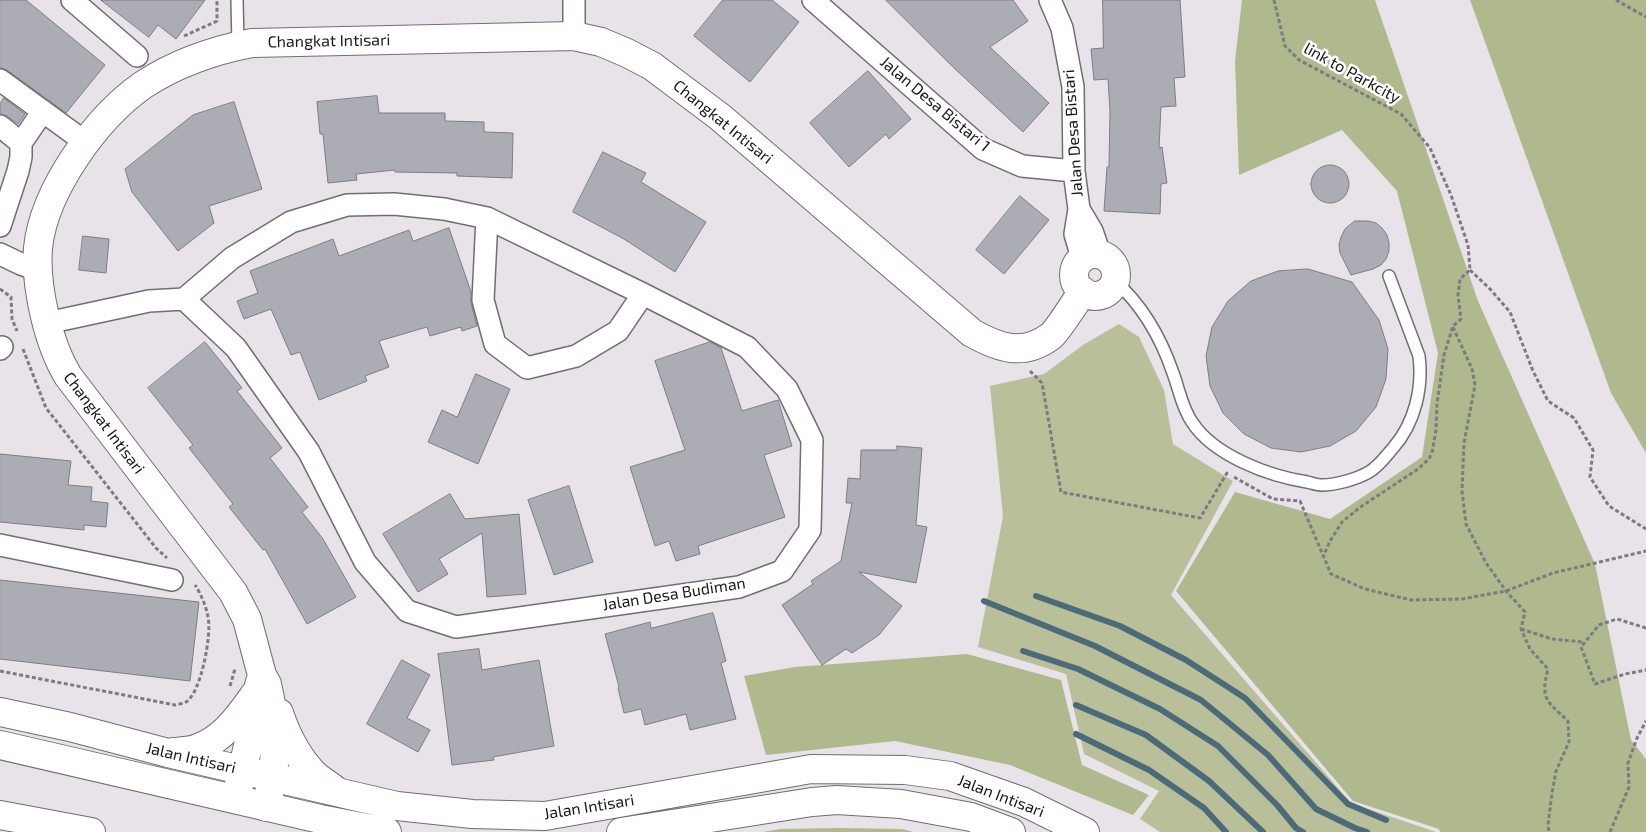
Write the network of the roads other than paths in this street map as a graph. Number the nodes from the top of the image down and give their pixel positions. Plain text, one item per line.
1 (72, 0) edge
2 (237, 0) edge
3 (574, 0) edge
4 (814, 0) edge
5 (1050, 0) edge
6 (574, 36) junction
7 (238, 46) junction
8 (137, 56) dead end
9 (0, 80) edge
10 (43, 111) junction
11 (0, 126) edge
12 (85, 142) junction
13 (21, 143) junction
14 (1074, 171) junction
15 (487, 218) junction
16 (0, 226) edge
17 (0, 254) edge
18 (1090, 257) junction
19 (37, 270) junction
20 (1389, 276) dead end
21 (1115, 281) junction
22 (1083, 291) junction
23 (643, 294) junction
24 (184, 299) junction
25 (47, 323) junction
26 (0, 544) edge
27 (172, 580) dead end
28 (263, 683) junction
29 (0, 712) edge
30 (0, 745) edge
31 (168, 753) junction
32 (242, 770) junction
33 (273, 777) junction
34 (338, 792) junction
35 (236, 800) junction
36 (266, 807) junction
37 (10, 822) edge
38 (90, 832) edge
39 (387, 832) edge
40 (621, 832) edge
41 (1011, 832) edge
42 (1085, 832) edge

1 - 8 street
2 - 7 lane
3 - 6 street
4 - 14 street, Jalan Desa Bistari 1
5 - 14 street, Jalan Desa Bistari
6 - 7 street, Changkat Intisari
6 - 22 street, Changkat Intisari
7 - 12 street, Changkat Intisari
9 - 10 street
10 - 12 street
10 - 13 street
11 - 13 street
12 - 19 street, Changkat Intisari
13 - 16 street
14 - 18 street, Jalan Desa Bistari
15 - 23 street, Jalan Desa Budiman
15 - 23 street
15 - 24 street, Jalan Desa Budiman
17 - 19 street
18 - 21 street
18 - 22 street
19 - 25 street, Changkat Intisari
20 - 21 lane
21 - 22 street
23 - 24 street, Jalan Desa Budiman
24 - 25 street
25 - 28 street, Changkat Intisari
26 - 27 street
28 - 31 street
28 - 32 street, Changkat Intisari
28 - 33 street, Changkat Intisari
28 - 34 street
29 - 31 street, Jalan Intisari
30 - 35 street, Jalan Intisari
31 - 32 street, Jalan Intisari
32 - 33 street, Jalan Intisari
32 - 35 street, Changkat Intisari
33 - 34 street, Jalan Intisari
33 - 36 street, Changkat Intisari
34 - 42 street, Jalan Intisari
35 - 36 street, Jalan Intisari
36 - 39 street, Jalan Intisari
37 - 38 street
40 - 41 street, Jalan Intisari

